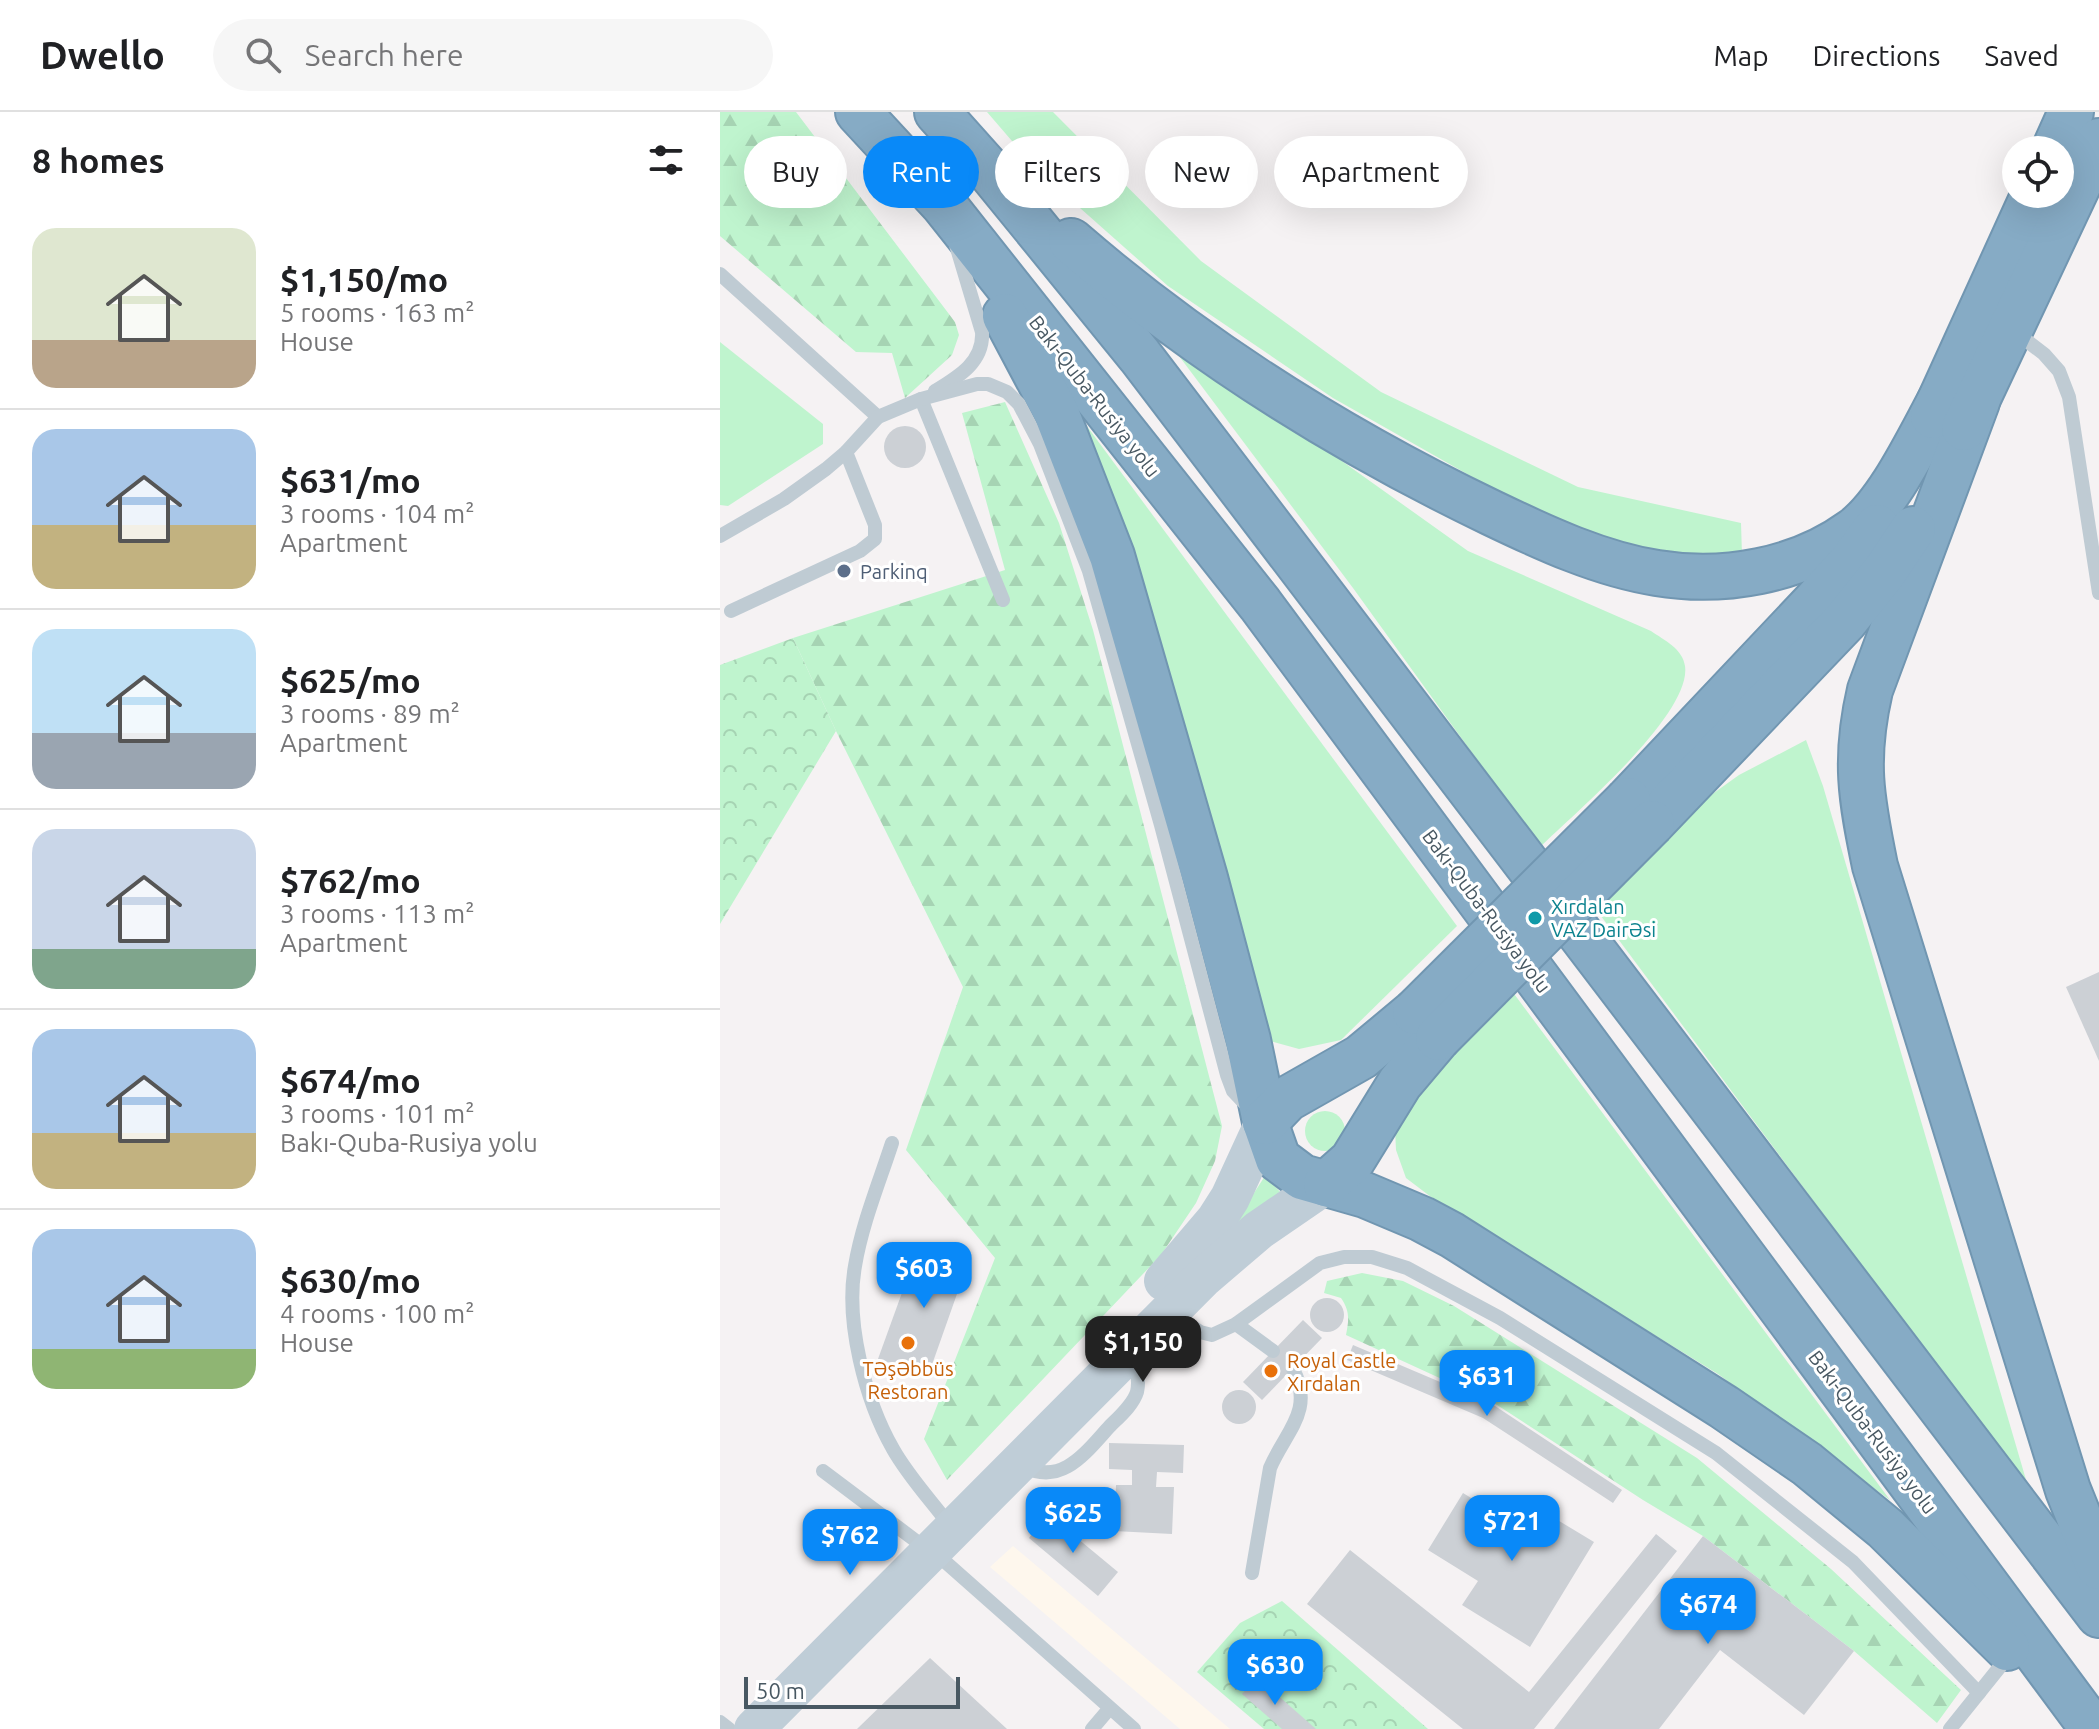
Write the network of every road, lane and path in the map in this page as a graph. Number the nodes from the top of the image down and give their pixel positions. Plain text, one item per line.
1 (858, 112) edge
2 (937, 112) edge
3 (2071, 112) edge
4 (880, 136) edge
5 (2060, 136) edge
6 (2099, 141) edge
7 (987, 168) junction
8 (945, 208) edge
9 (946, 208) edge
10 (946, 208) edge
11 (2029, 208) edge
12 (720, 274) edge
13 (2010, 328) junction
14 (1962, 396) junction
15 (921, 399) junction
16 (878, 417) junction
17 (846, 452) junction
18 (720, 536) edge
19 (2099, 593) edge
20 (1003, 600) dead end
21 (731, 611) dead end
22 (1426, 1025) junction
23 (1265, 1122) junction
24 (892, 1143) dead end
25 (1326, 1184) junction
26 (1168, 1312) junction
27 (1236, 1324) junction
28 (1121, 1344) junction
29 (1273, 1351) dead end
30 (1293, 1369) dead end
31 (823, 1471) dead end
32 (932, 1538) junction
33 (2099, 1567) edge
34 (1252, 1573) dead end
35 (2099, 1615) edge
36 (2011, 1653) junction
37 (1979, 1693) junction
38 (1109, 1709) junction
39 (720, 1722) edge
40 (729, 1729) edge
41 (754, 1729) edge
42 (1092, 1729) edge
43 (1134, 1729) edge
44 (1950, 1729) edge
45 (2091, 1729) edge

1 - 4 highway, Bakı-Quba-Rusiya yolu
2 - 7 highway
3 - 5 highway
6 - 13 highway
7 - 14 highway
7 - 35 highway
8 - 15 lane
9 - 23 highway
10 - 45 highway, Bakı-Quba-Rusiya yolu
11 - 14 highway
12 - 16 lane
13 - 14 highway
13 - 19 lane
14 - 22 highway, bridge
14 - 33 highway
15 - 16 lane
15 - 20 lane
15 - 23 lane
16 - 17 lane
17 - 18 lane
17 - 21 lane
22 - 23 highway
22 - 25 highway
23 - 25 highway
23 - 28 main road
24 - 32 lane
25 - 26 main road
25 - 36 highway
26 - 27 lane
26 - 28 main road
27 - 29 lane
27 - 37 lane
28 - 32 main road
30 - 34 lane
31 - 32 lane
32 - 38 lane
32 - 41 main road
36 - 37 lane
36 - 45 highway
37 - 44 lane
38 - 42 lane
38 - 43 lane
39 - 40 lane

